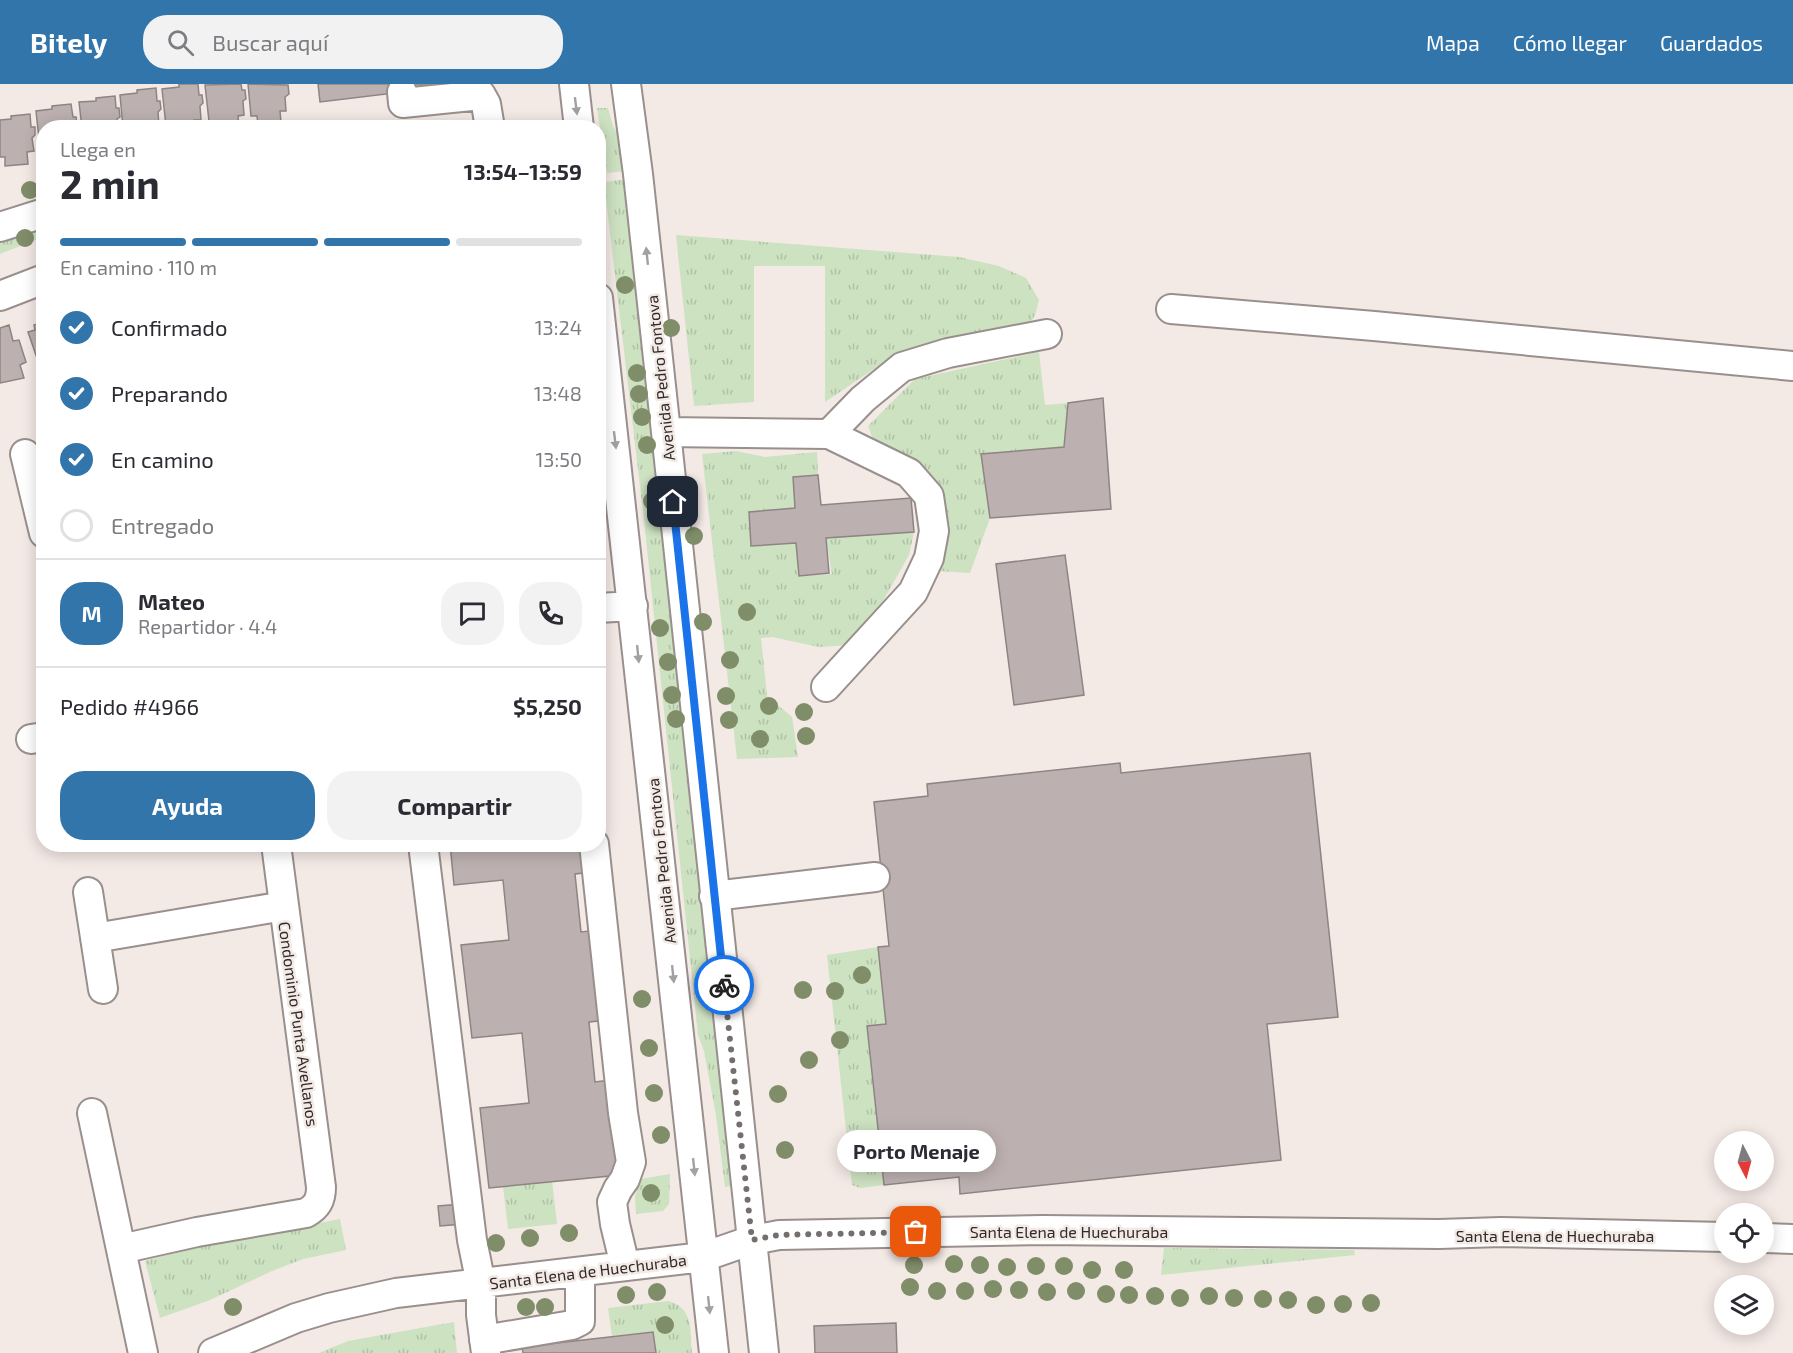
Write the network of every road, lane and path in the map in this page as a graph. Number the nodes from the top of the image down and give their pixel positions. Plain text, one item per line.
1 (574, 84) edge
2 (626, 84) edge
3 (402, 92) dead end
4 (489, 120) edge
5 (578, 120) edge
6 (36, 216) edge
7 (0, 227) edge
8 (36, 282) edge
9 (0, 296) edge
10 (1171, 309) dead end
11 (1047, 334) dead end
12 (1793, 366) edge
13 (606, 368) edge
14 (666, 432) junction
15 (829, 434) junction
16 (25, 454) dead end
17 (36, 499) edge
18 (633, 606) junction
19 (606, 608) edge
20 (826, 687) dead end
21 (277, 852) edge
22 (424, 852) edge
23 (595, 852) edge
24 (875, 877) dead end
25 (88, 892) dead end
26 (714, 896) junction
27 (284, 906) junction
28 (95, 938) junction
29 (102, 989) dead end
30 (92, 1113) dead end
31 (1714, 1237) edge
32 (1774, 1238) edge
33 (1793, 1239) edge
34 (752, 1240) junction
35 (121, 1249) junction
36 (704, 1257) junction
37 (625, 1266) junction
38 (580, 1272) junction
39 (481, 1284) junction
40 (485, 1346) edge
41 (143, 1353) edge
42 (213, 1353) edge
43 (714, 1353) edge
44 (764, 1353) edge

1 -> 5 street
14 -> 2 street, Avenida Pedro Fontova
3 - 4 street
6 - 7 street
8 - 9 street
10 - 12 street
11 - 15 street
13 -> 18 street, Avenida Pedro Fontova
14 - 15 street
14 - 26 street, Avenida Pedro Fontova
15 - 20 street
16 - 17 street
18 - 19 street
18 -> 36 street, Avenida Pedro Fontova
21 - 27 street, Condominio Punta Avellanos
22 - 39 street
23 - 37 street
24 - 26 street
25 - 28 street
26 - 34 street, Avenida Pedro Fontova
27 - 28 street
27 - 35 street, Condominio Punta Avellanos
28 - 29 street
30 - 35 street
31 - 34 street, Santa Elena de Huechuraba
32 - 33 street
34 - 36 street, Santa Elena de Huechuraba
34 - 44 street, Avenida Pedro Fontova
35 - 41 street
36 - 37 street, Santa Elena de Huechuraba
36 -> 43 street, Avenida Pedro Fontova
37 - 38 street, Santa Elena de Huechuraba
38 - 39 street, Santa Elena de Huechuraba
38 - 40 street
39 - 40 street
39 - 42 street, Santa Elena de Huechuraba

